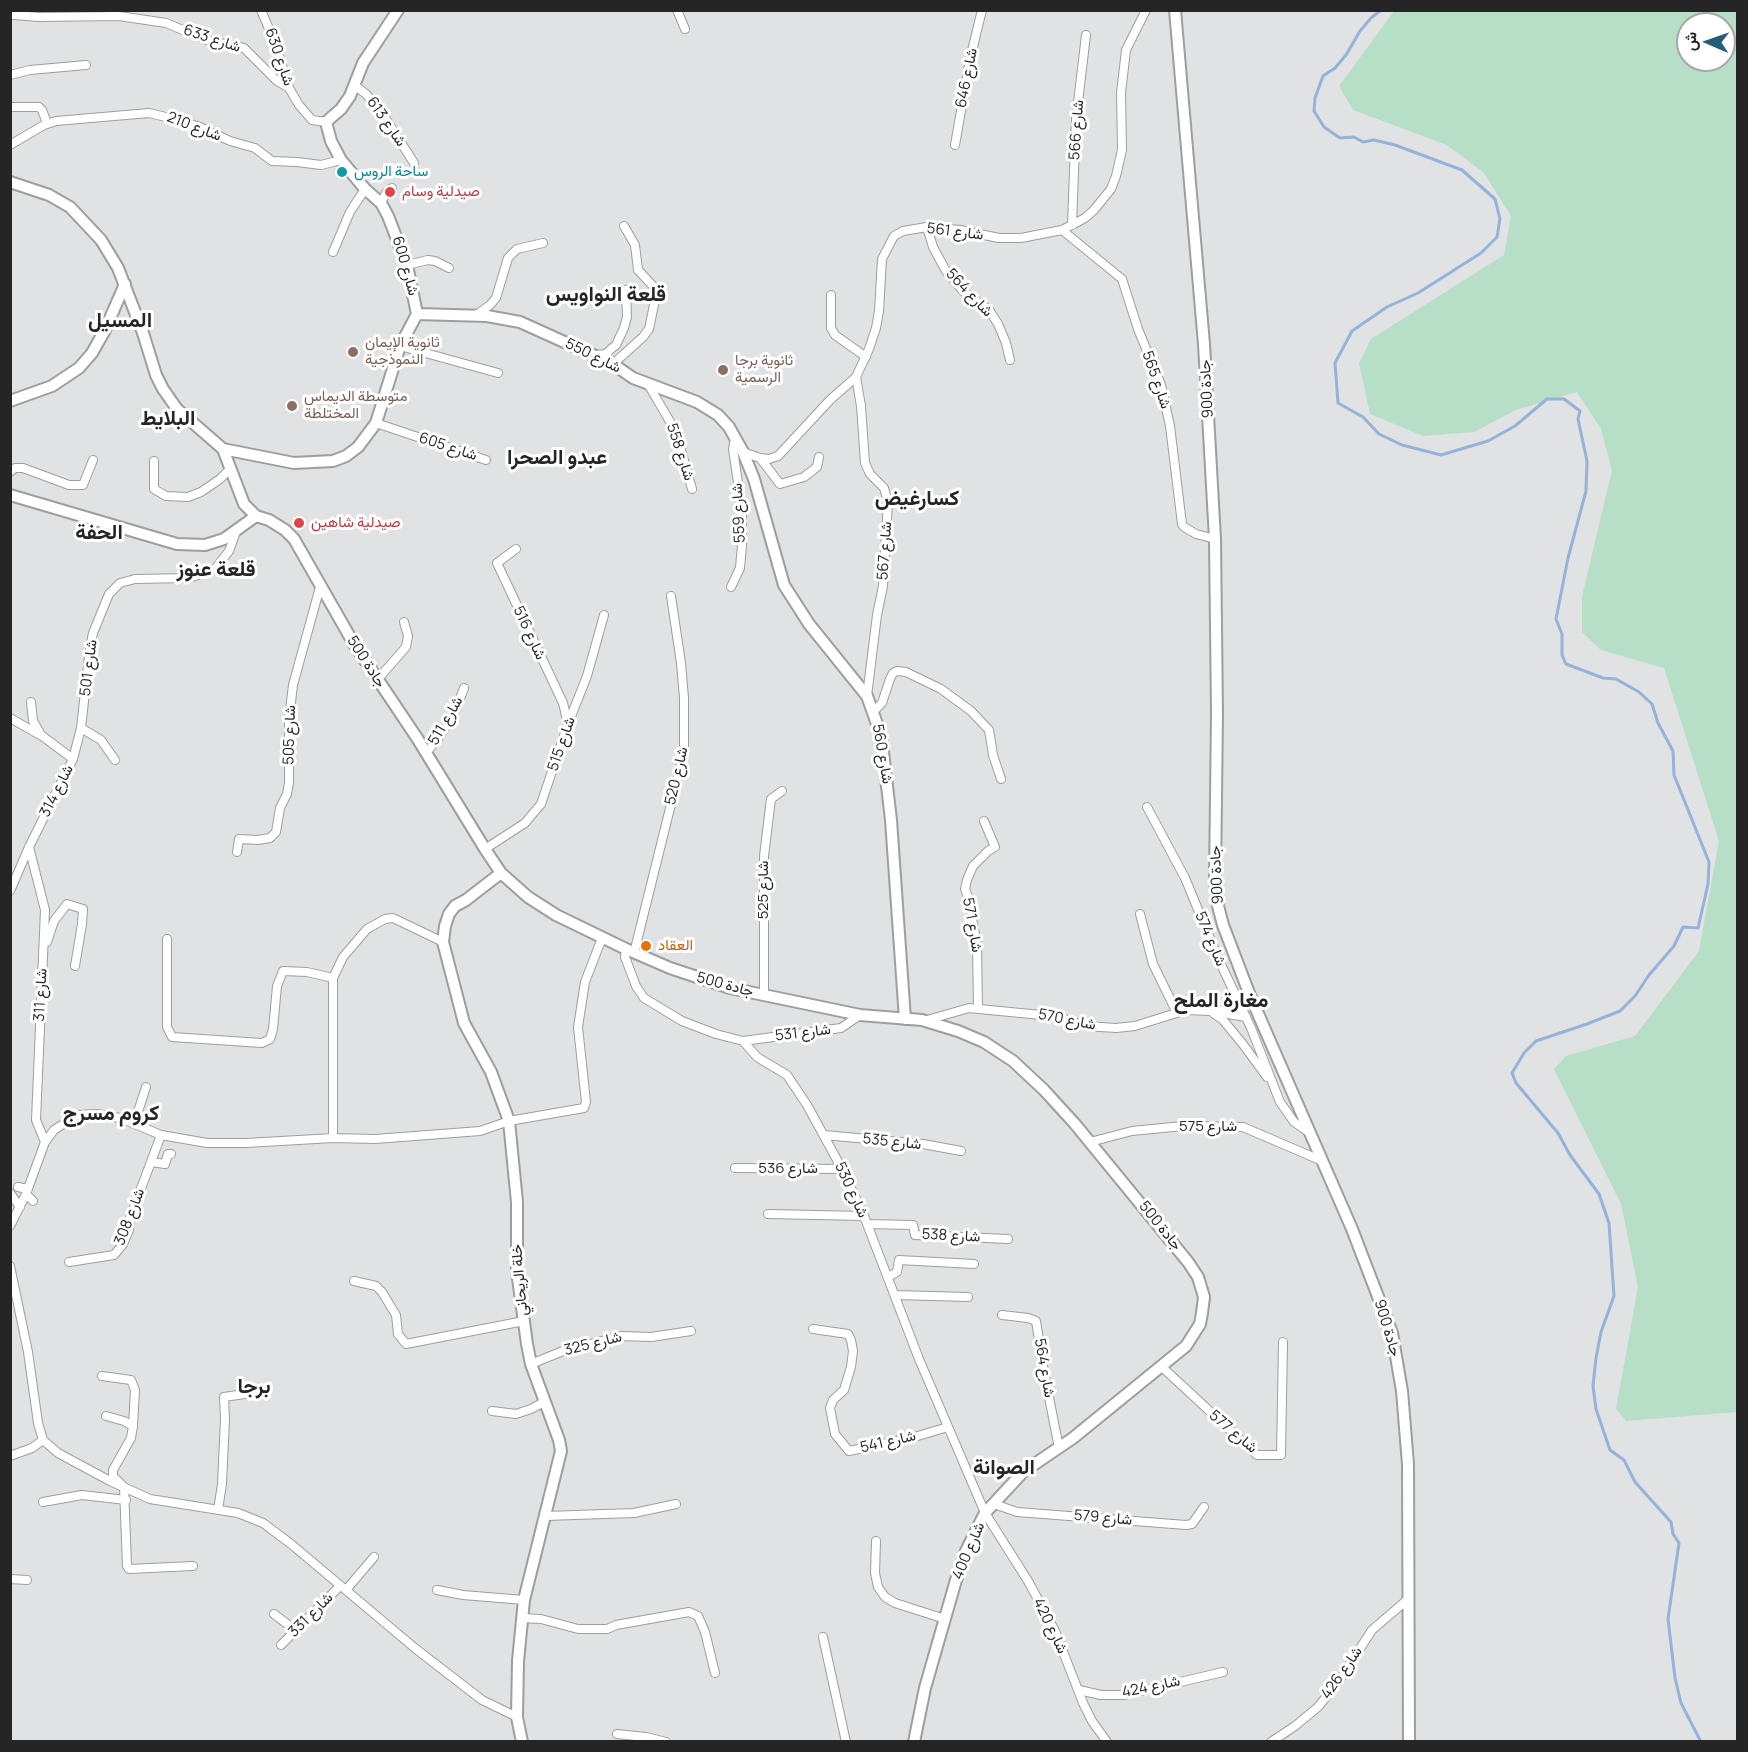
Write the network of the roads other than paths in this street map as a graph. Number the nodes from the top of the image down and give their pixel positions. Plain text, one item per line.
1 (261, 10) edge
2 (398, 10) edge
3 (676, 10) edge
4 (982, 10) edge
5 (1146, 10) edge
6 (1175, 10) edge
7 (14, 15) dead end
8 (684, 29) dead end
9 (1086, 35) dead end
10 (86, 65) dead end
11 (10, 75) edge
12 (354, 85) junction
13 (288, 88) junction
14 (10, 107) edge
15 (326, 122) junction
16 (47, 123) junction
17 (955, 145) dead end
18 (10, 146) edge
19 (341, 160) junction
20 (414, 163) dead end
21 (10, 182) edge
22 (392, 188) dead end
23 (365, 189) junction
24 (381, 203) junction
25 (1072, 225) junction
26 (624, 226) dead end
27 (927, 227) junction
28 (1062, 230) junction
29 (543, 243) dead end
30 (333, 252) dead end
31 (407, 265) junction
32 (449, 268) dead end
33 (125, 284) junction
34 (626, 290) dead end
35 (831, 295) dead end
36 (417, 314) junction
37 (476, 315) junction
38 (400, 346) junction
39 (594, 356) junction
40 (866, 357) junction
41 (1010, 360) dead end
42 (613, 364) junction
43 (498, 373) dead end
44 (856, 377) junction
45 (648, 384) junction
46 (10, 401) edge
47 (376, 423) junction
48 (735, 439) junction
49 (223, 449) junction
50 (743, 452) junction
51 (819, 457) dead end
52 (760, 458) junction
53 (93, 460) dead end
54 (486, 460) dead end
55 (154, 461) dead end
56 (231, 468) junction
57 (10, 472) edge
58 (692, 489) dead end
59 (10, 495) edge
60 (255, 516) junction
61 (237, 529) junction
62 (1215, 539) junction
63 (516, 549) dead end
64 (320, 586) junction
65 (732, 587) dead end
66 (671, 596) dead end
67 (603, 615) dead end
68 (404, 622) dead end
69 (377, 680) junction
70 (464, 688) dead end
71 (867, 696) junction
72 (31, 702) dead end
73 (874, 711) junction
74 (10, 718) edge
75 (568, 724) junction
76 (81, 728) junction
77 (41, 735) junction
78 (426, 753) junction
79 (73, 759) junction
80 (115, 760) dead end
81 (1001, 779) dead end
82 (782, 792) dead end
83 (1147, 807) dead end
84 (984, 821) dead end
85 (29, 847) junction
86 (485, 849) junction
87 (237, 852) dead end
88 (501, 873) junction
89 (10, 891) edge
90 (1140, 914) dead end
91 (602, 938) junction
92 (167, 939) dead end
93 (443, 942) junction
94 (630, 951) junction
95 (44, 952) junction
96 (75, 966) dead end
97 (333, 978) junction
98 (1233, 990) junction
99 (764, 995) junction
100 (978, 1008) junction
101 (1210, 1011) junction
102 (1177, 1013) junction
103 (860, 1015) junction
104 (1246, 1017) junction
105 (905, 1019) junction
106 (922, 1020) junction
107 (743, 1041) junction
108 (1273, 1086) junction
109 (146, 1087) dead end
110 (509, 1121) junction
111 (134, 1124) junction
112 (1307, 1131) junction
113 (161, 1135) junction
114 (824, 1135) junction
115 (333, 1138) junction
116 (45, 1142) junction
117 (1090, 1142) junction
118 (961, 1151) dead end
119 (171, 1154) dead end
120 (1320, 1160) junction
121 (151, 1162) junction
122 (735, 1168) dead end
123 (842, 1169) junction
124 (18, 1186) dead end
125 (27, 1191) junction
126 (10, 1193) edge
127 (33, 1201) dead end
128 (20, 1207) junction
129 (768, 1214) dead end
130 (865, 1220) junction
131 (10, 1226) edge
132 (1008, 1239) dead end
133 (69, 1262) dead end
134 (974, 1264) dead end
135 (10, 1266) edge
136 (888, 1277) junction
137 (354, 1281) dead end
138 (896, 1295) junction
139 (968, 1297) dead end
140 (1002, 1315) dead end
141 (524, 1321) junction
142 (813, 1329) dead end
143 (691, 1331) dead end
144 (1283, 1342) dead end
145 (531, 1364) junction
146 (1162, 1367) junction
147 (102, 1376) dead end
148 (265, 1391) dead end
149 (544, 1402) junction
150 (492, 1411) dead end
151 (106, 1416) dead end
152 (133, 1426) junction
153 (948, 1427) junction
154 (43, 1440) junction
155 (1059, 1448) junction
156 (10, 1456) edge
157 (124, 1488) junction
158 (126, 1500) junction
159 (43, 1502) dead end
160 (676, 1504) dead end
161 (994, 1504) junction
162 (1204, 1507) dead end
163 (218, 1510) junction
164 (985, 1513) junction
165 (546, 1516) junction
166 (876, 1541) dead end
167 (374, 1557) dead end
168 (193, 1566) dead end
169 (10, 1579) edge
170 (27, 1580) dead end
171 (343, 1588) junction
172 (436, 1590) dead end
173 (524, 1600) junction
174 (1407, 1600) junction
175 (274, 1614) dead end
176 (522, 1618) junction
177 (945, 1619) junction
178 (295, 1630) junction
179 (823, 1637) dead end
180 (281, 1645) dead end
181 (1223, 1672) dead end
182 (715, 1673) dead end
183 (1079, 1690) junction
184 (518, 1722) junction
185 (617, 1734) dead end
186 (917, 1741) edge
187 (522, 1742) edge
188 (666, 1742) edge
189 (846, 1742) edge
190 (1107, 1742) edge
191 (1271, 1742) edge
192 (1409, 1742) edge

1 - 13 street, شارع 630
2 - 12 main road
3 - 8 street
4 - 17 street, شارع 646
5 - 25 street, شارع 561
6 - 62 main road, جادة 900
7 - 13 street, شارع 633
9 - 25 street, شارع 566
10 - 11 street
12 - 15 main road
12 - 20 street, شارع 613
13 - 15 street, شارع 630
14 - 16 street
15 - 19 main road, شارع 600
16 - 18 street, شارع 210
16 - 19 street, شارع 210
19 - 23 main road, شارع 600
21 - 33 main road
22 - 24 street
23 - 24 main road, شارع 600
23 - 30 street
24 - 31 main road, شارع 600
25 - 28 street, شارع 561
26 - 42 street
27 - 28 street, شارع 561
27 - 40 street, شارع 561
27 - 41 street, شارع 564
28 - 62 street, شارع 565
29 - 37 street
31 - 32 street
31 - 36 main road, شارع 600
33 - 46 main road
33 - 49 main road
34 - 39 street
35 - 40 street
36 - 37 main road, شارع 550
36 - 38 main road, شارع 600
37 - 39 main road, شارع 550
38 - 43 street
38 - 47 main road, شارع 600
39 - 42 main road, شارع 550
40 - 44 street, شارع 561
42 - 45 main road, شارع 550
44 - 52 street, شارع 561
44 - 71 street, شارع 567
45 - 48 main road, شارع 550
45 - 58 street, شارع 558
47 - 49 main road, شارع 600
47 - 54 street, شارع 605
48 - 50 main road, شارع 550
48 - 65 street, شارع 559
49 - 56 main road
50 - 52 street
50 - 71 main road, شارع 560
51 - 52 street
53 - 57 street
55 - 56 street
56 - 60 main road
59 - 61 main road
60 - 61 main road
60 - 64 main road, جادة 500
61 - 76 street, شارع 501
62 - 112 main road, جادة 900
63 - 75 street, شارع 516
64 - 69 main road, جادة 500
64 - 87 street, شارع 505
66 - 94 street, شارع 520
67 - 75 street, شارع 515
68 - 69 street
69 - 78 main road, جادة 500
70 - 78 street, شارع 511
71 - 73 main road, شارع 560
72 - 77 street
73 - 81 street
73 - 105 main road, شارع 560
74 - 77 street, شارع 314
75 - 86 street, شارع 515
76 - 79 street, شارع 501
76 - 80 street
77 - 79 street, شارع 314
78 - 86 main road, جادة 500
79 - 85 street, شارع 314
82 - 99 street, شارع 525
83 - 98 street, شارع 574
84 - 100 street, شارع 571
85 - 89 street, شارع 314
85 - 95 street, شارع 311
86 - 88 main road, جادة 500
88 - 91 main road, جادة 500
88 - 93 main road, خلة الريحاني
90 - 102 street
91 - 94 main road, جادة 500
91 - 110 street
92 - 97 street
93 - 97 street
93 - 110 main road, خلة الريحاني
94 - 99 main road, جادة 500
94 - 107 street, شارع 530
95 - 96 street
95 - 116 street, شارع 311
97 - 115 street
98 - 101 street
98 - 104 street, شارع 574
99 - 103 main road, جادة 500
100 - 102 street, شارع 570
100 - 106 street, شارع 570
101 - 102 street, شارع 570
101 - 104 street, شارع 570
101 - 108 street
103 - 105 main road, جادة 500
103 - 107 street, شارع 531
104 - 108 street, شارع 574
105 - 106 main road, جادة 500
106 - 117 main road, جادة 500
107 - 114 street, شارع 530
108 - 112 street, شارع 574
109 - 111 street
110 - 115 street
110 - 141 main road, خلة الريحاني
111 - 113 street
111 - 116 street
112 - 120 main road, جادة 900
113 - 115 street
113 - 121 street, شارع 308
114 - 118 street, شارع 535
114 - 123 street, شارع 530
116 - 125 street
117 - 120 street, شارع 575
117 - 146 main road, جادة 500
119 - 121 street
120 - 174 main road, جادة 900
121 - 133 street, شارع 308
122 - 123 street, شارع 536
123 - 130 street, شارع 530
124 - 125 street
125 - 127 street
125 - 128 street
126 - 128 street
128 - 131 street
129 - 130 street
130 - 132 street, شارع 538
130 - 136 street, شارع 530
134 - 136 street
135 - 154 street
136 - 138 street, شارع 530
137 - 141 street
138 - 139 street
138 - 153 street, شارع 530
140 - 155 street, شارع 564
141 - 145 main road, خلة الريحاني
142 - 153 street, شارع 541
143 - 145 street, شارع 325
144 - 146 street, شارع 577
145 - 149 main road, خلة الريحاني
146 - 155 main road, شارع 400
147 - 152 street
148 - 163 street
149 - 150 street
149 - 165 main road, خلة الريحاني
151 - 152 street
152 - 157 street
153 - 164 street, شارع 530
154 - 156 street
154 - 157 street
155 - 161 main road, شارع 400
157 - 158 street
157 - 163 street
158 - 159 street
158 - 168 street
160 - 165 street
161 - 162 street, شارع 579
161 - 164 main road, شارع 400
163 - 171 street
164 - 177 main road, شارع 400
164 - 183 street, شارع 420
165 - 173 main road, خلة الريحاني
166 - 177 street
167 - 171 street, شارع 331
169 - 170 street
171 - 178 street, شارع 331
171 - 184 street
172 - 173 street
173 - 176 main road, خلة الريحاني
174 - 191 street, شارع 426
174 - 192 main road, جادة 900
175 - 178 street
176 - 182 street
176 - 184 main road, خلة الريحاني
177 - 186 main road, شارع 400
178 - 180 street, شارع 331
179 - 189 street
181 - 183 street, شارع 424
183 - 190 street, شارع 420
184 - 187 main road, خلة الريحاني
185 - 188 street

